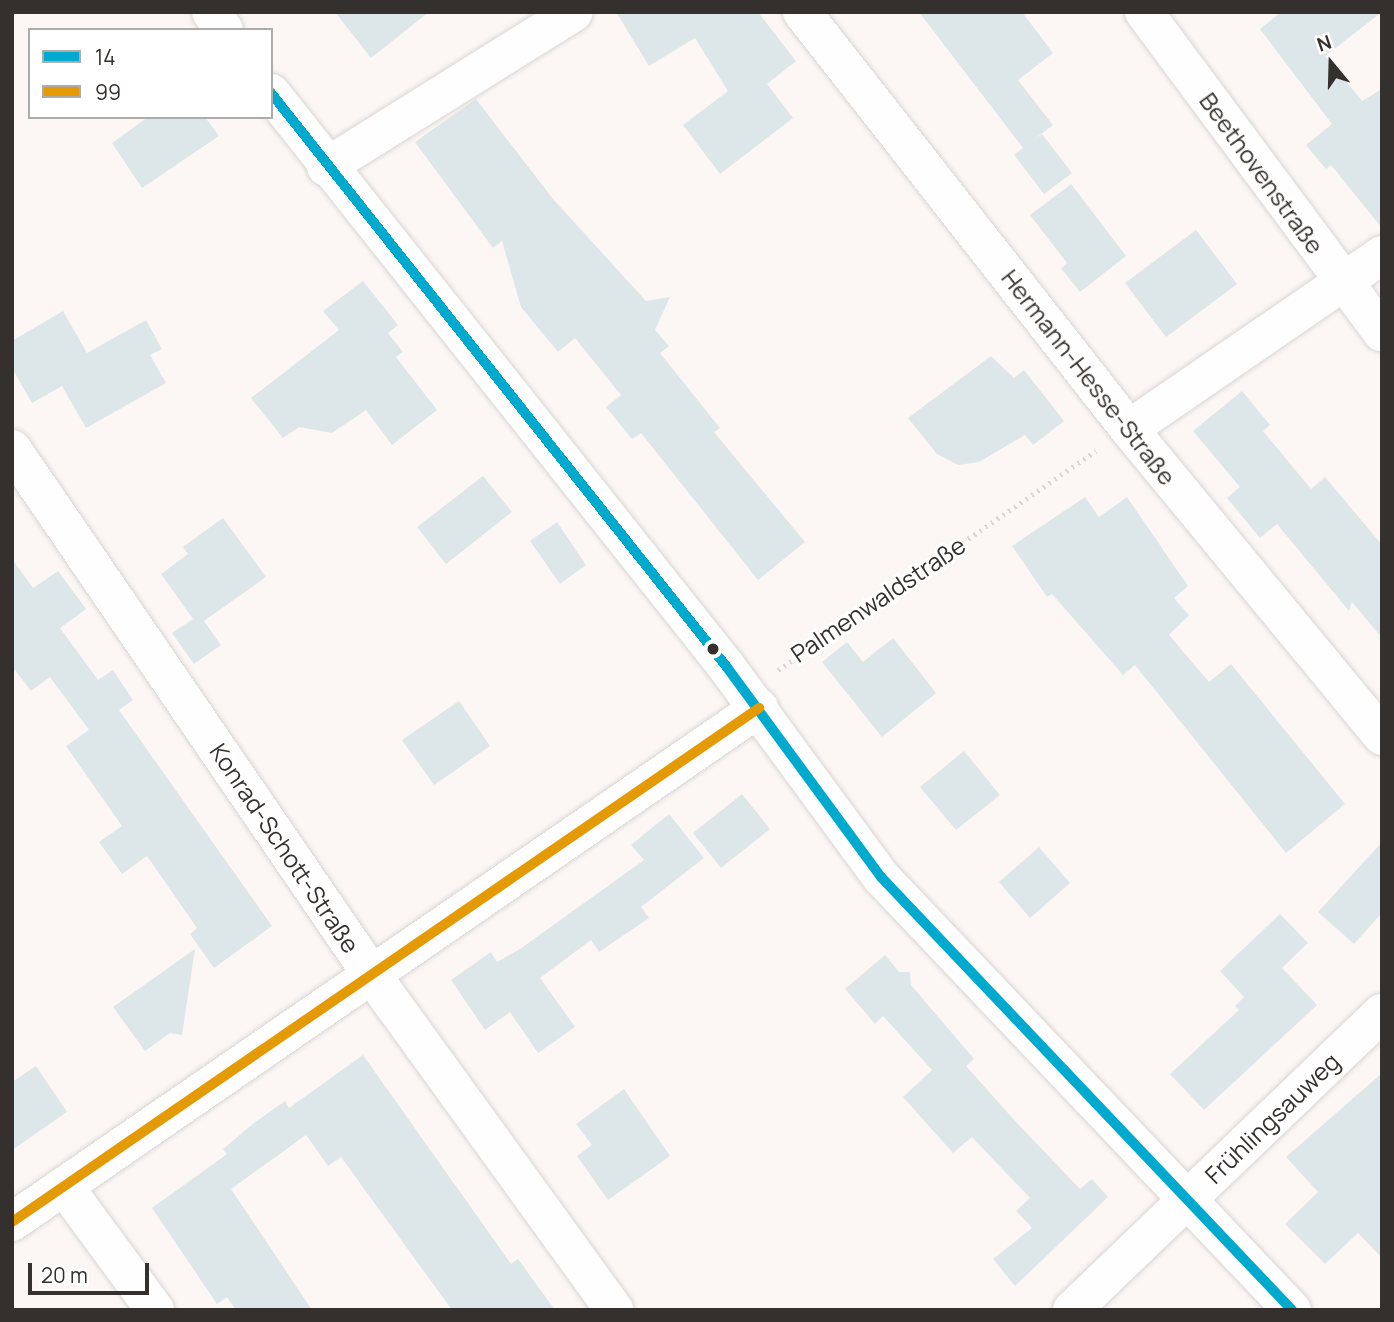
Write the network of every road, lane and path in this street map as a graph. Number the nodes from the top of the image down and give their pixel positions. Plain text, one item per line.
1 (211, 12) edge
2 (574, 12) edge
3 (802, 12) edge
4 (1144, 12) edge
5 (223, 28) edge
6 (273, 96) edge
7 (326, 167) junction
8 (1382, 255) edge
9 (1341, 283) junction
10 (1382, 332) edge
11 (1129, 429) junction
12 (12, 449) edge
13 (759, 708) junction
14 (1382, 736) edge
15 (374, 978) junction
16 (1382, 1013) edge
17 (64, 1186) junction
18 (1186, 1201) junction
19 (12, 1222) edge
20 (155, 1310) edge
21 (614, 1310) edge
22 (1072, 1310) edge
23 (1292, 1310) edge

1 - 5 street
2 - 7 street
3 - 11 street, Hermann-Hesse-Straße
4 - 9 street, Beethovenstraße
6 - 7 street
7 - 13 street
8 - 9 street
9 - 10 street, Beethovenstraße
9 - 11 street
11 - 13 path, Palmenwaldstraße
11 - 14 street, Hermann-Hesse-Straße
12 - 15 street, Konrad-Schott-Straße
13 - 15 street
13 - 18 street
15 - 17 street
15 - 21 street, Konrad-Schott-Straße
16 - 18 street, Frühlingsauweg
17 - 19 street
17 - 20 street
18 - 22 street, Frühlingsauweg
18 - 23 street

